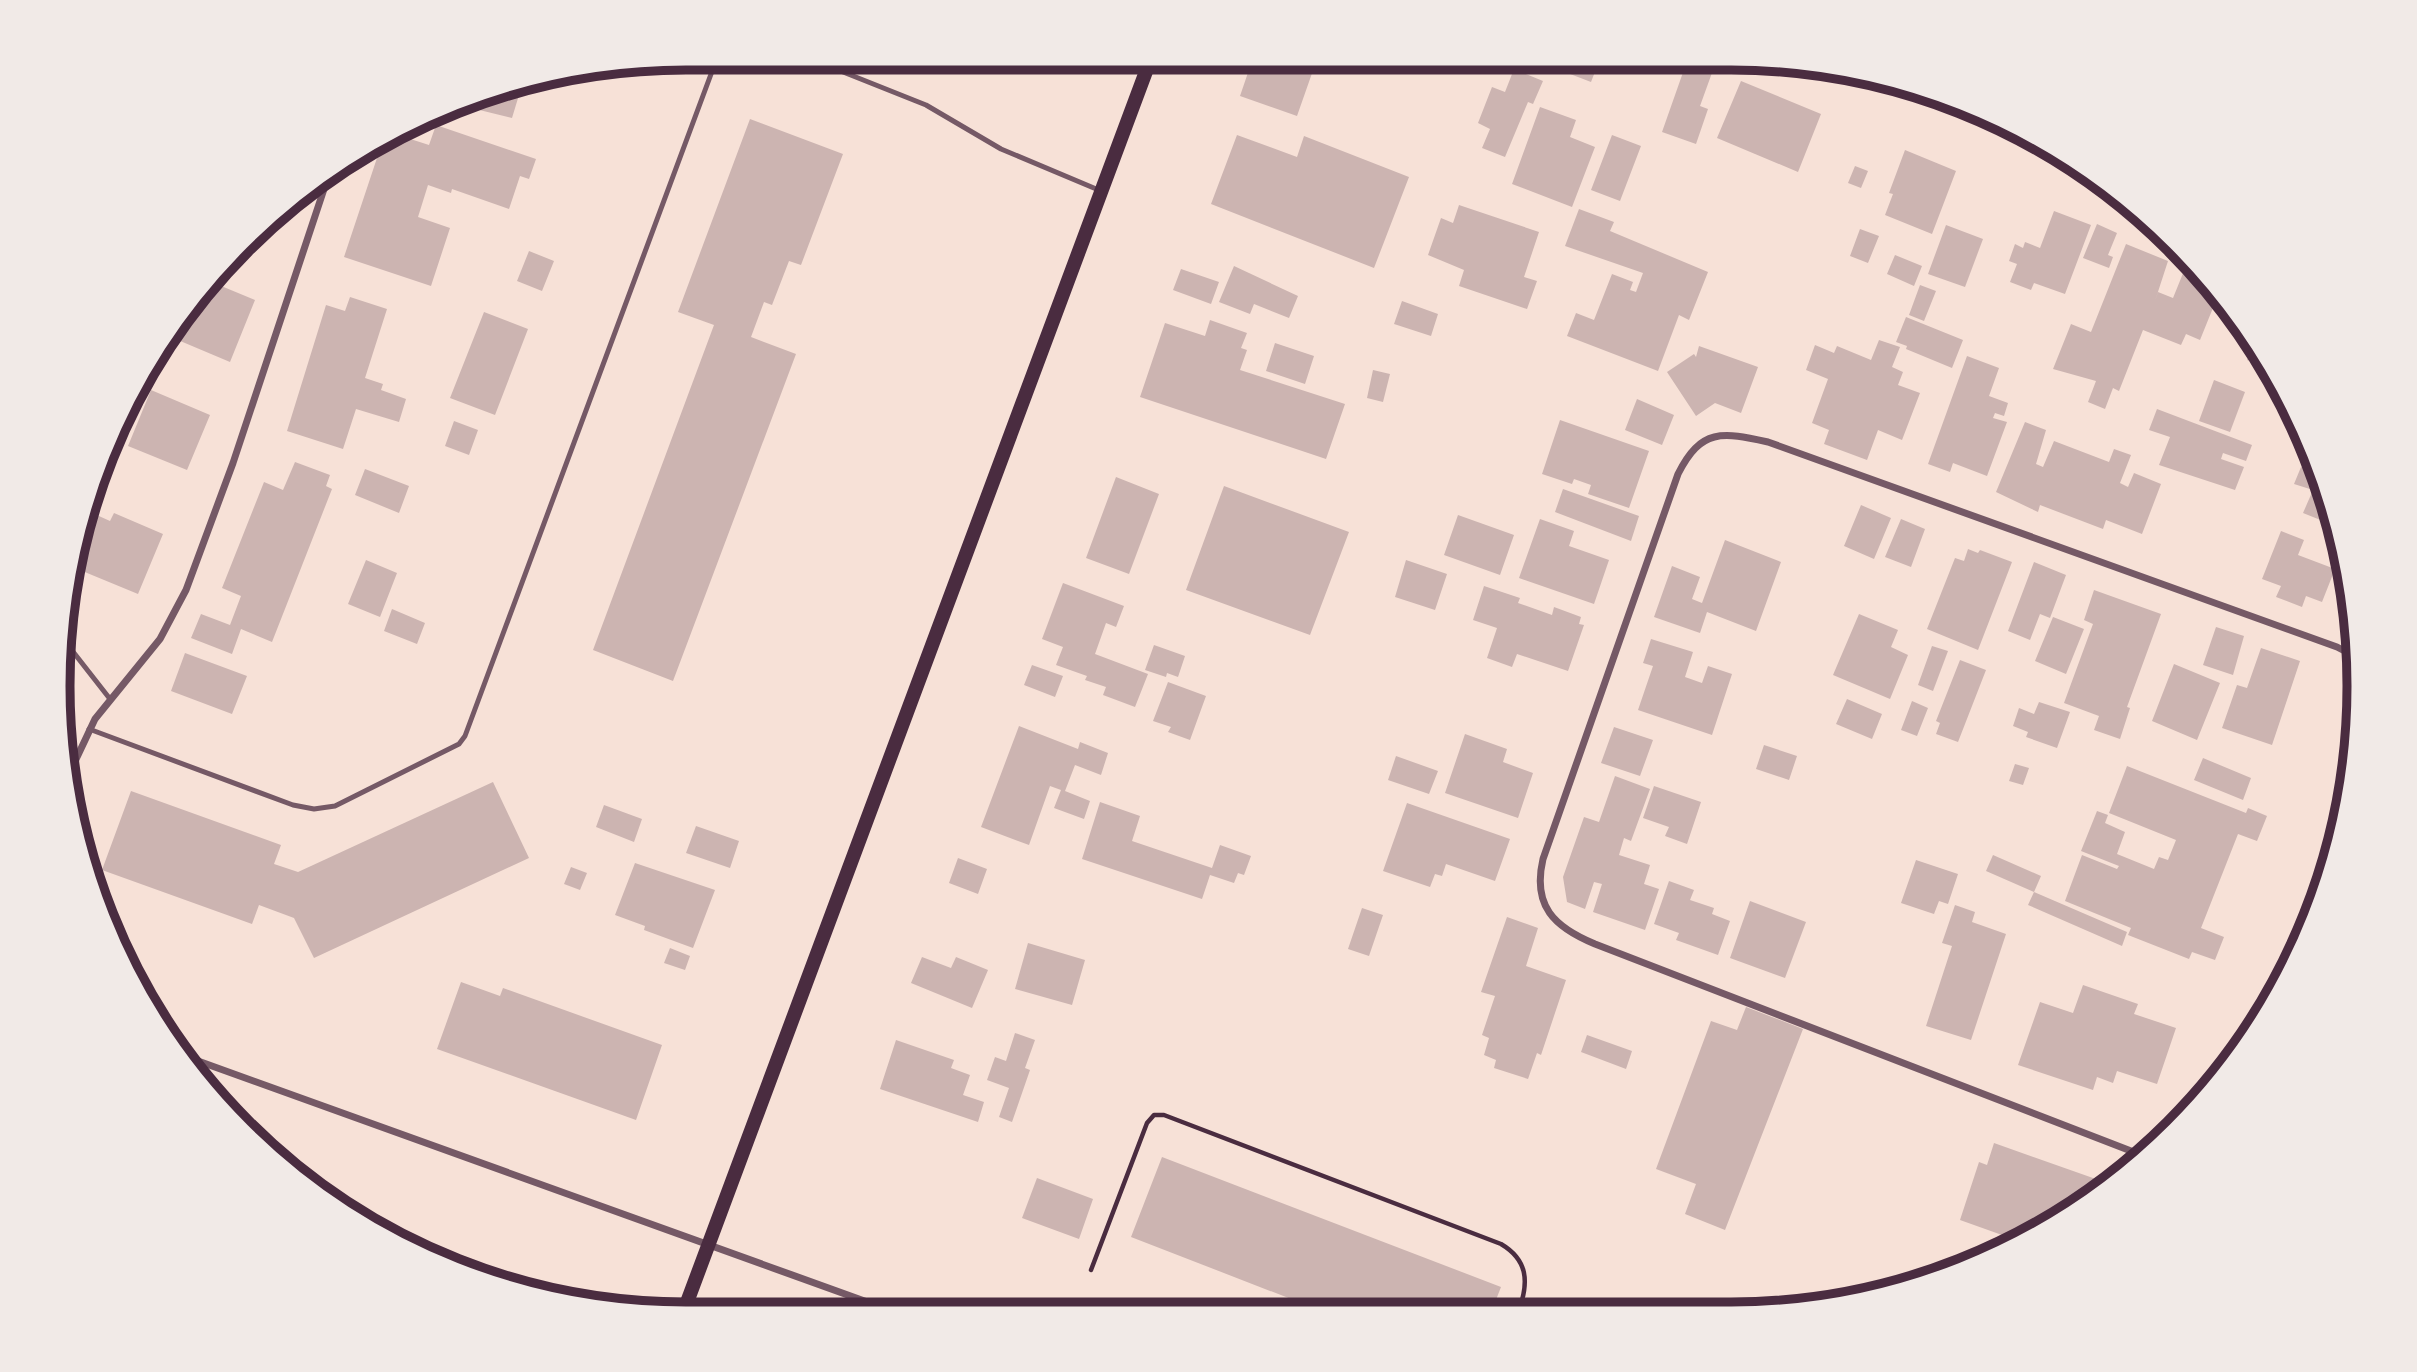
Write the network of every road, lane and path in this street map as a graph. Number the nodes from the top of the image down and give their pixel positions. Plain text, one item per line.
1 (713, 70) edge
2 (838, 70) edge
3 (1147, 70) edge
4 (324, 188) edge
5 (1103, 192) junction
6 (71, 649) edge
7 (2346, 653) edge
8 (110, 699) junction
9 (89, 729) junction
10 (75, 762) edge
11 (197, 1060) edge
12 (2133, 1152) edge
13 (710, 1244) junction
14 (1091, 1270) dead end
15 (687, 1302) edge
16 (868, 1302) edge
17 (1521, 1302) edge

1 - 9 lane
2 - 5 lane
3 - 5 main road
4 - 8 street
5 - 13 main road
6 - 8 lane
7 - 12 street
8 - 9 street
9 - 10 street
11 - 13 street
13 - 15 main road
13 - 16 street
14 - 17 path

